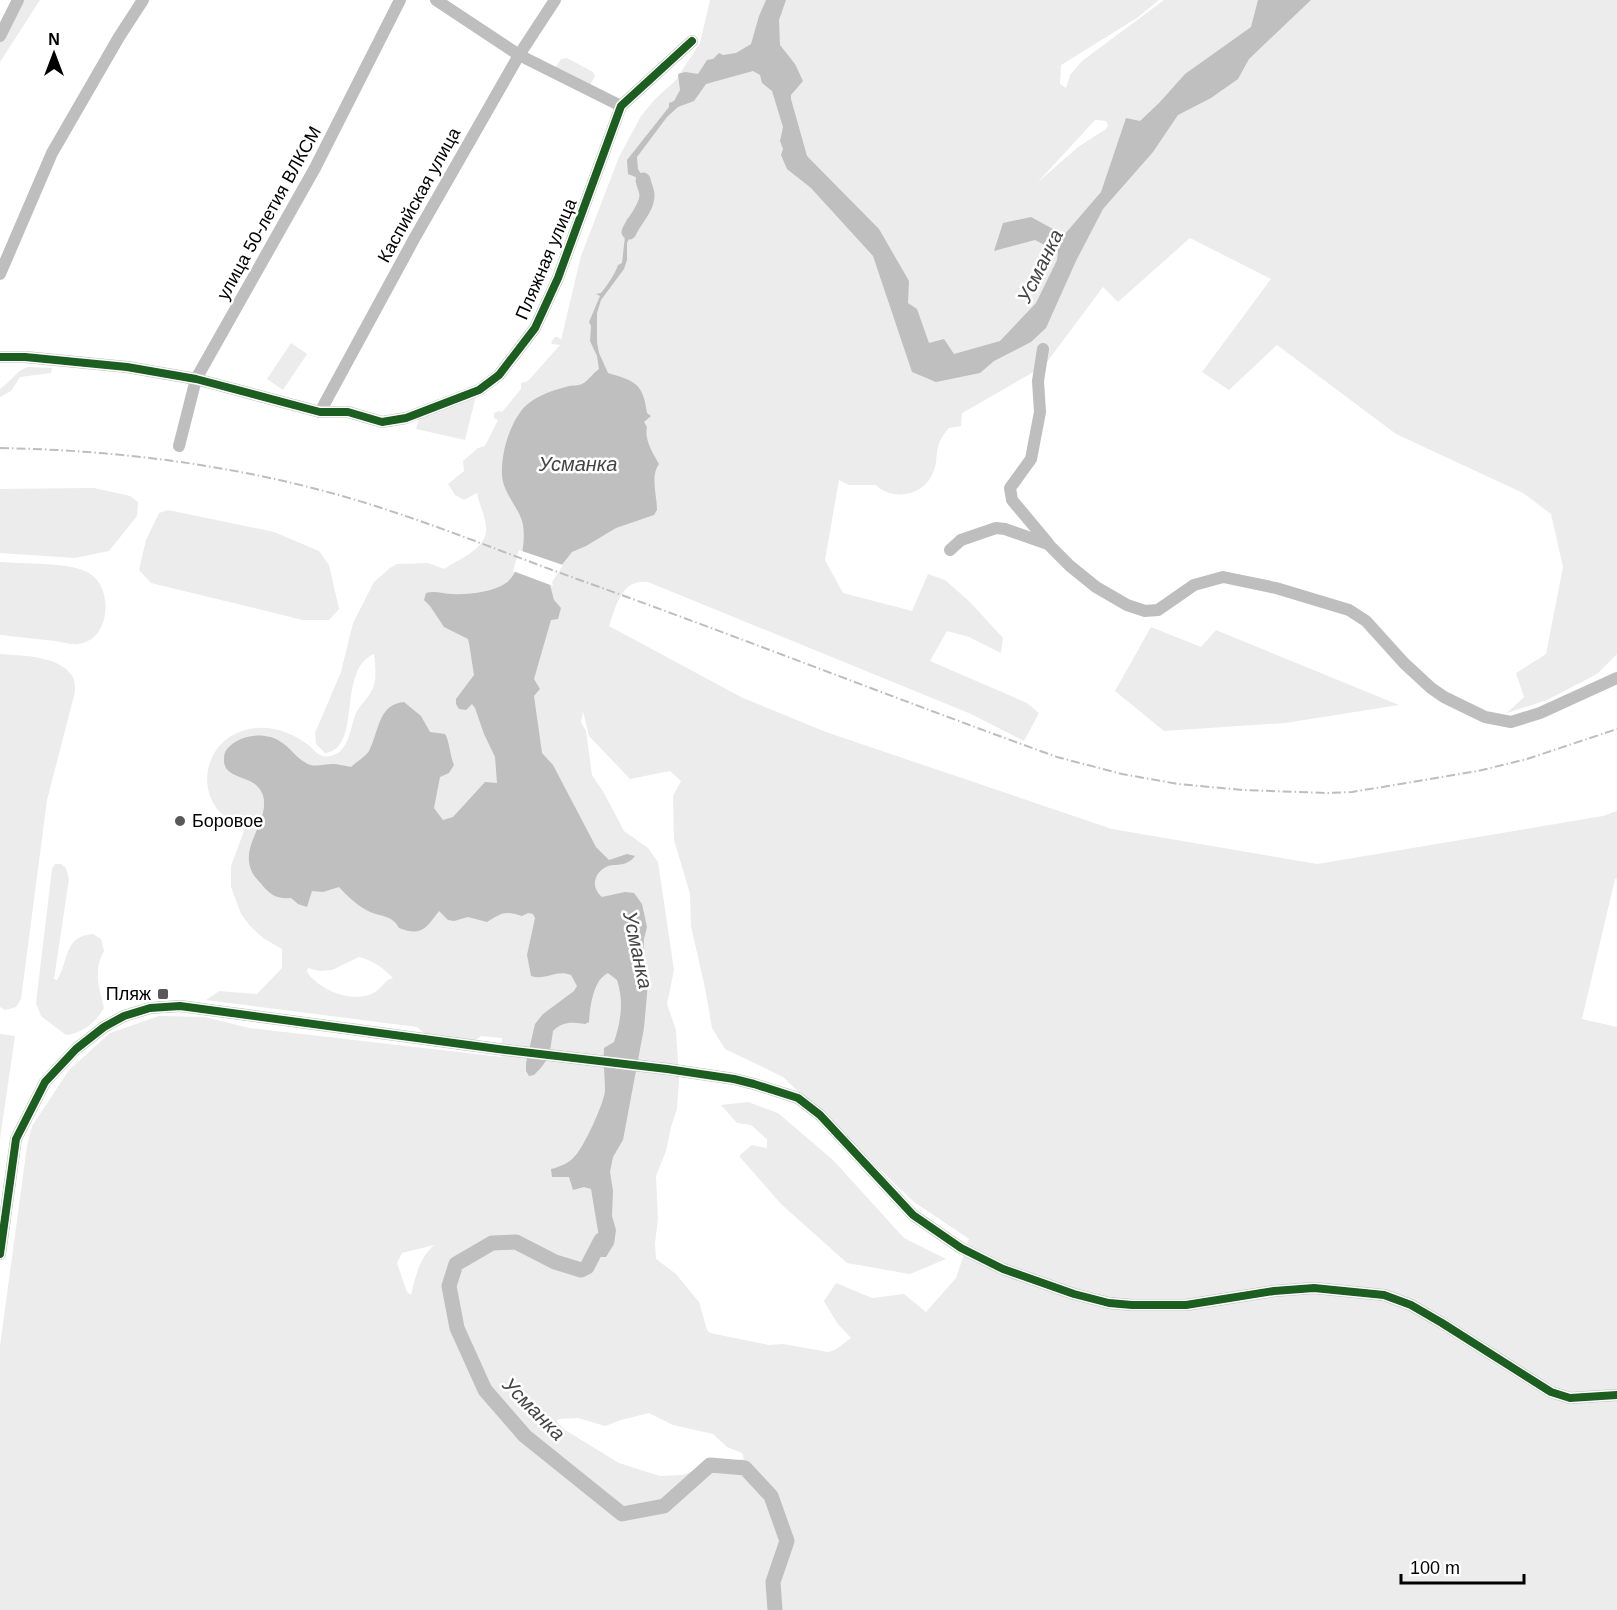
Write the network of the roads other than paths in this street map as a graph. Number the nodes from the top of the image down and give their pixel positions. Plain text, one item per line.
1 (18, 0) edge
2 (143, 0) edge
3 (400, 0) edge
4 (436, 0) edge
5 (555, 0) edge
6 (0, 36) edge
7 (692, 41) dead end
8 (519, 55) junction
9 (621, 106) junction
10 (0, 274) edge
11 (1043, 349) dead end
12 (0, 357) edge
13 (196, 379) junction
14 (320, 412) junction
15 (179, 446) dead end
16 (1048, 544) junction
17 (950, 550) dead end
18 (1617, 678) edge
19 (0, 1254) edge
20 (1617, 1395) edge

1 - 6 street
2 - 10 street
3 - 13 street, улица 50-летия ВЛКСМ
4 - 8 street
5 - 8 street, Каспийская улица
7 - 9 street, Пляжная улица
8 - 9 street
8 - 14 street, Каспийская улица
9 - 14 street, Пляжная улица
11 - 16 street
12 - 13 street, Пляжная улица
13 - 14 street, Пляжная улица
13 - 15 street, улица 50-летия ВЛКСМ
16 - 17 street
16 - 18 street
19 - 20 street

